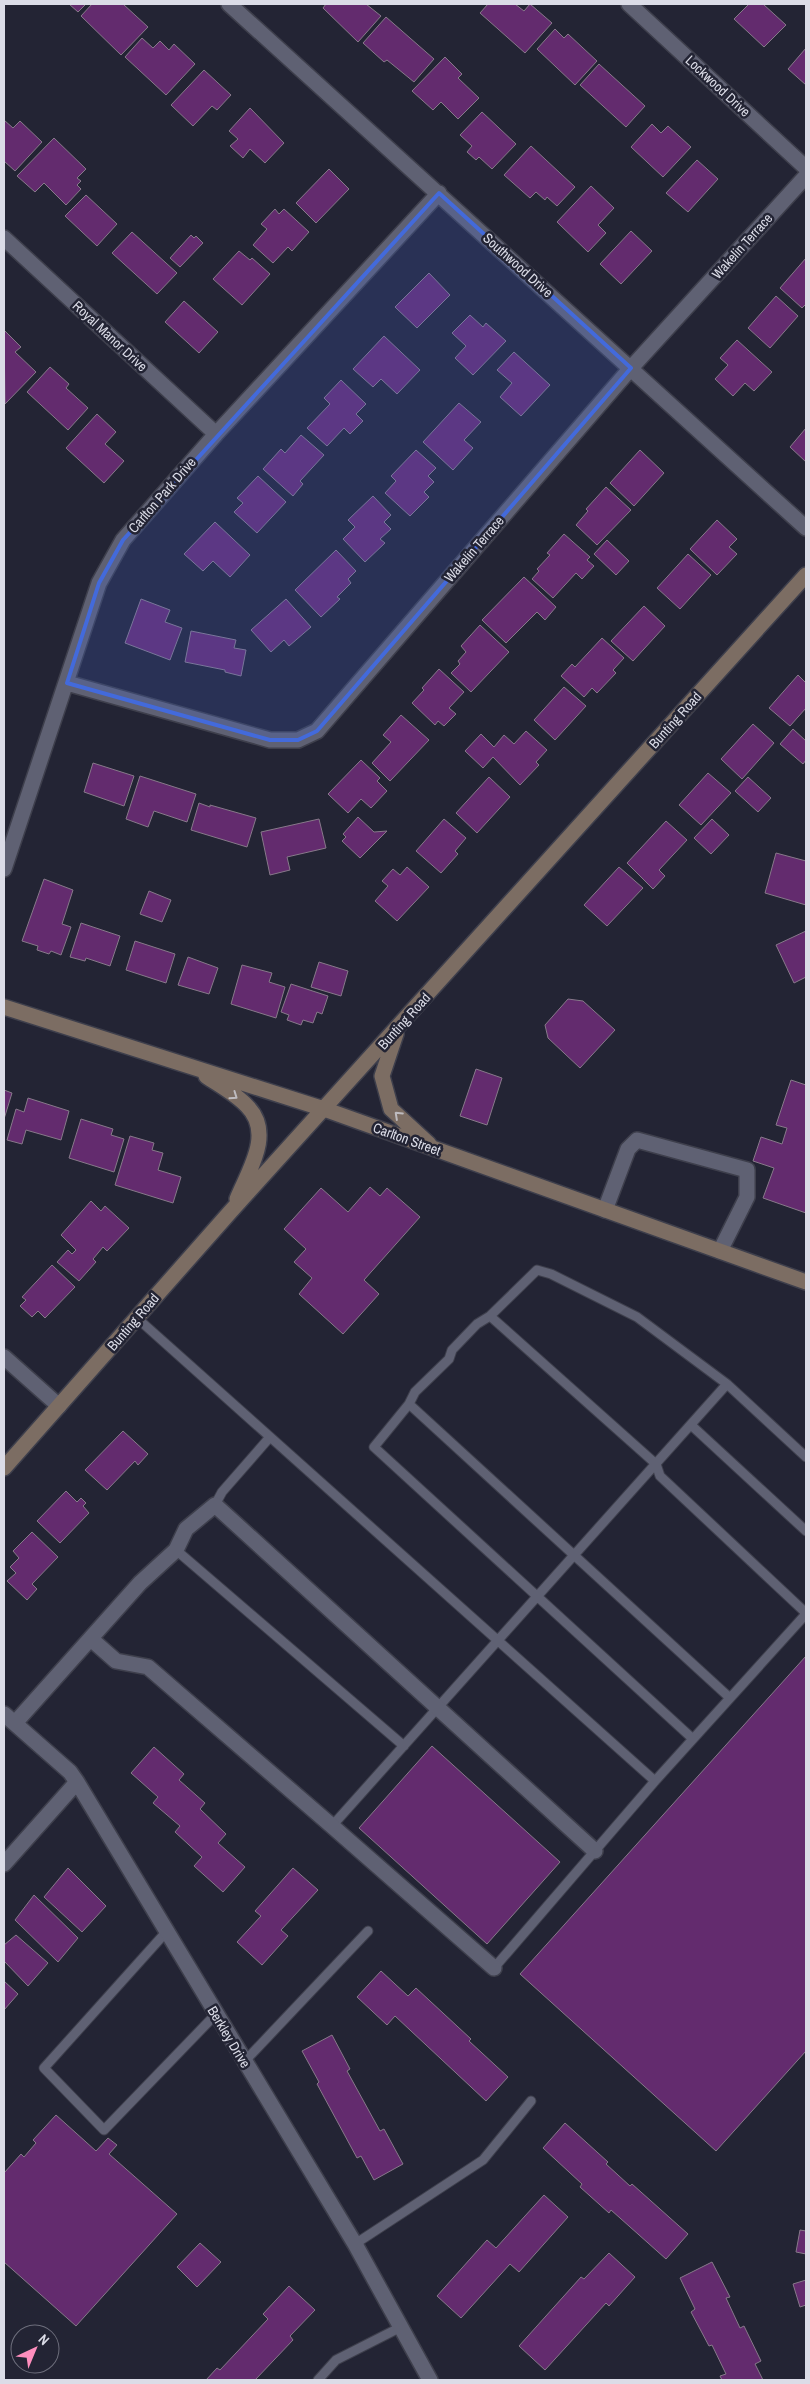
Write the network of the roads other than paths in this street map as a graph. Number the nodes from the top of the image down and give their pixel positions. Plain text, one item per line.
1 (229, 4) edge
2 (629, 4) edge
3 (806, 168) edge
4 (806, 176) edge
5 (439, 193) junction
6 (4, 238) edge
7 (631, 368) junction
8 (216, 434) junction
9 (806, 528) edge
10 (806, 575) edge
11 (67, 683) junction
12 (4, 870) edge
13 (4, 1007) edge
14 (398, 1028) junction
15 (194, 1068) junction
16 (324, 1109) junction
17 (434, 1148) junction
18 (605, 1210) junction
19 (231, 1211) junction
20 (720, 1252) junction
21 (806, 1282) edge
22 (490, 1316) junction
23 (137, 1318) junction
24 (4, 1357) edge
25 (727, 1384) junction
26 (410, 1404) junction
27 (59, 1406) junction
28 (691, 1425) junction
29 (270, 1437) junction
30 (806, 1457) edge
31 (656, 1464) junction
32 (4, 1468) edge
33 (215, 1505) junction
34 (806, 1531) edge
35 (176, 1550) junction
36 (574, 1556) junction
37 (537, 1597) junction
38 (806, 1614) edge
39 (91, 1639) junction
40 (498, 1641) junction
41 (730, 1698) junction
42 (438, 1706) junction
43 (9, 1718) edge
44 (693, 1739) junction
45 (404, 1746) junction
46 (655, 1781) junction
47 (77, 1782) junction
48 (332, 1826) junction
49 (595, 1851) junction
50 (4, 1864) edge
51 (167, 1931) junction
52 (368, 1931) dead end
53 (494, 1968) joint
54 (216, 2014) junction
55 (244, 2062) junction
56 (531, 2101) dead end
57 (355, 2244) junction
58 (401, 2327) junction
59 (318, 2380) edge
60 (430, 2380) edge

1 - 5 street, Southwood Drive
2 - 3 street, Lockwood Drive
4 - 7 street, Wakelin Terrace
5 - 7 street, Southwood Drive
5 - 8 street, Carlton Park Drive
6 - 8 street, Royal Manor Drive
7 - 9 street, Southwood Drive
7 - 11 street, Wakelin Terrace
8 - 11 street, Carlton Park Drive
10 - 14 main road, Bunting Road
11 - 12 street, Carlton Park Drive
13 - 15 main road, Carlton Street
14 - 16 main road, Bunting Road
17 -> 14 main road
15 - 16 main road, Carlton Street
15 -> 19 main road
16 - 17 main road, Carlton Street
16 - 19 main road, Bunting Road
17 - 18 main road, Carlton Street
18 - 20 main road, Carlton Street
18 - 20 street
19 - 23 main road, Bunting Road
20 - 21 main road, Carlton Street
22 - 25 lane
22 - 26 lane
22 - 31 lane
23 - 27 main road, Bunting Road
23 - 29 lane
24 - 27 street
25 - 28 lane
25 - 30 lane
26 - 36 lane
26 - 37 lane
27 - 32 main road, Bunting Road
28 - 31 lane
28 - 34 lane
29 - 33 lane
29 - 40 lane
31 - 36 lane
31 - 38 lane
33 - 35 street
33 - 42 street
35 - 39 street
35 - 45 lane
36 - 37 lane
36 - 41 lane
37 - 40 lane
37 - 44 lane
38 - 41 lane
39 - 43 street
39 - 48 street
40 - 42 lane
40 - 46 lane
41 - 44 lane
42 - 45 lane
42 - 49 street
43 - 47 street, Berkley Drive
44 - 46 lane
45 - 48 lane
46 - 49 lane
47 - 50 street
47 - 51 street, Berkley Drive
48 - 53 street
49 - 53 lane
51 - 54 street, Berkley Drive
51 - 54 lane
52 - 55 lane
54 - 55 street, Berkley Drive
55 - 57 street, Berkley Drive
56 - 57 lane
57 - 58 street, Berkley Drive
58 - 59 lane
58 - 60 street, Berkley Drive

